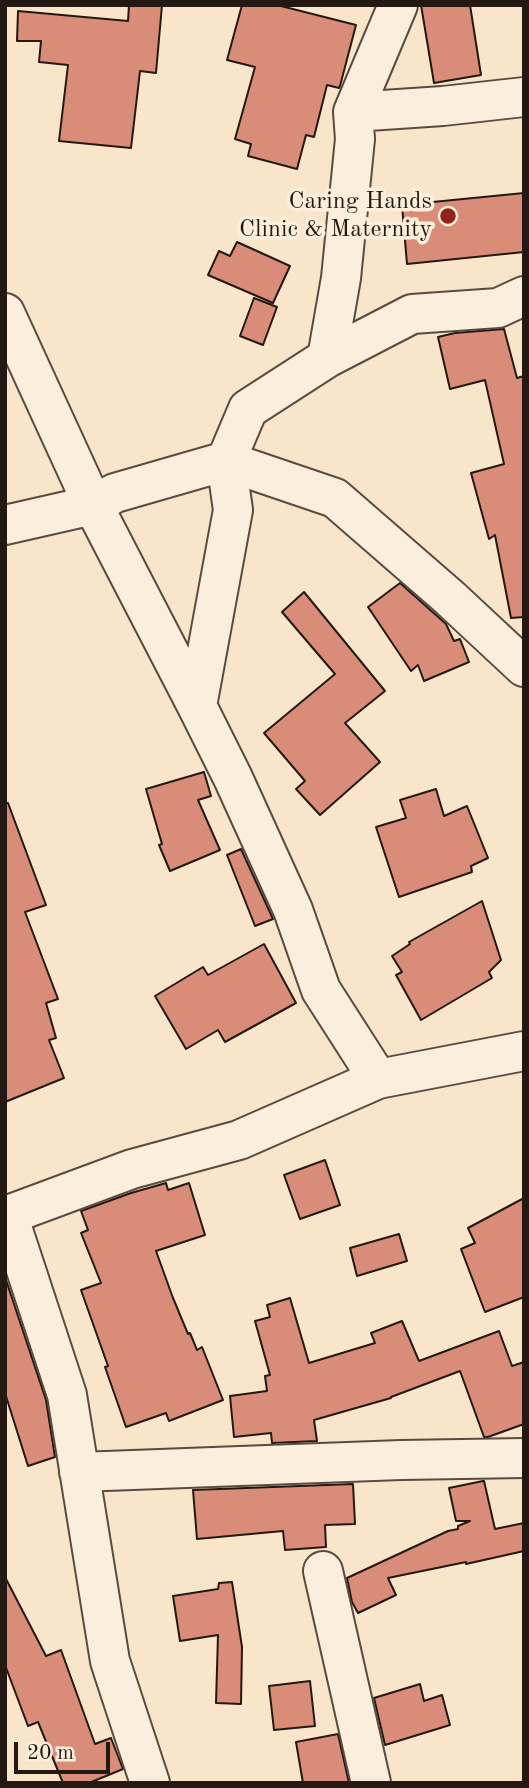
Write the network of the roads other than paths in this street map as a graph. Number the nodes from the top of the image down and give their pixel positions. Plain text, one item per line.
1 (398, 5) edge
2 (524, 97) edge
3 (353, 112) junction
4 (524, 296) edge
5 (5, 313) edge
6 (327, 358) junction
7 (226, 461) junction
8 (93, 505) junction
9 (5, 525) edge
10 (524, 667) edge
11 (197, 706) junction
12 (524, 1051) edge
13 (378, 1079) junction
14 (6, 1213) edge
15 (524, 1458) edge
16 (79, 1472) junction
17 (323, 1571) dead end
18 (150, 1783) edge
19 (371, 1783) edge

1 - 3 street
2 - 3 street
3 - 6 street
4 - 6 street
5 - 8 street
6 - 7 street
7 - 8 street
7 - 10 street
7 - 11 street
8 - 9 street
8 - 11 street
11 - 13 street
12 - 13 street
13 - 14 street
14 - 16 street
15 - 16 street
16 - 18 street
17 - 19 street

